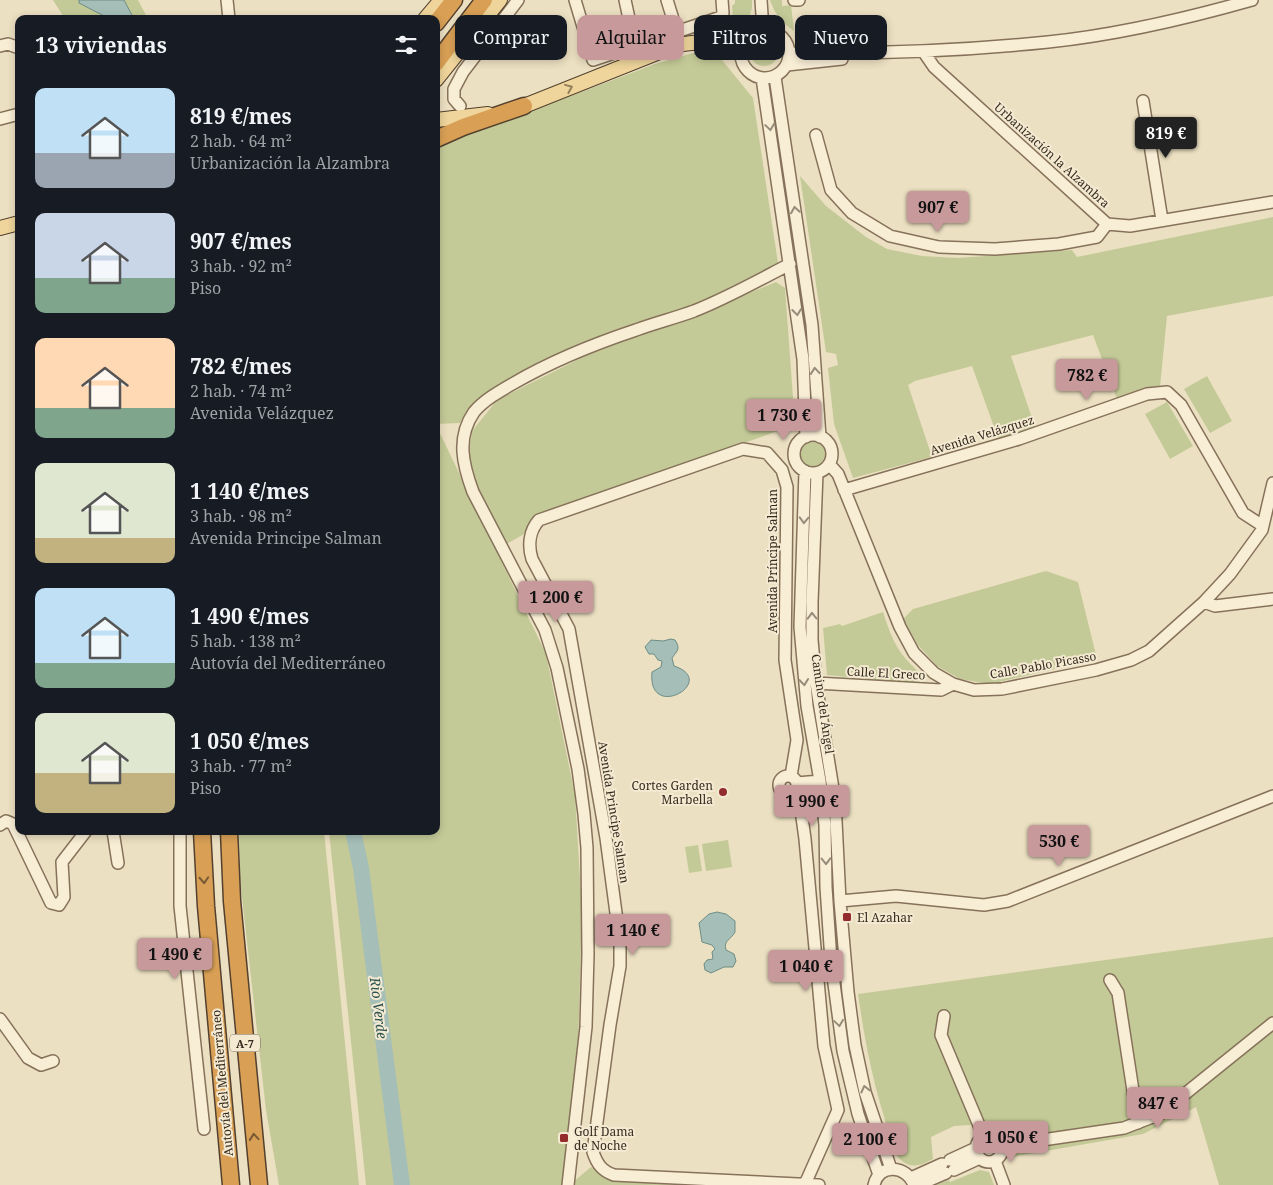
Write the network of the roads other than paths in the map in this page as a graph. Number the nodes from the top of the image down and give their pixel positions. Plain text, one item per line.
1 (226, 0) edge
2 (441, 0) edge
3 (454, 0) edge
4 (484, 0) edge
5 (500, 0) edge
6 (518, 0) edge
7 (575, 0) edge
8 (625, 0) edge
9 (667, 0) edge
10 (722, 0) edge
11 (761, 0) edge
12 (794, 0) edge
13 (799, 0) edge
14 (1252, 0) edge
15 (228, 15) edge
16 (428, 15) edge
17 (580, 15) edge
18 (628, 15) edge
19 (672, 15) edge
20 (762, 15) edge
21 (440, 18) edge
22 (684, 30) edge
23 (694, 42) edge
24 (785, 42) edge
25 (0, 46) edge
26 (15, 47) edge
27 (924, 51) junction
28 (790, 53) junction
29 (795, 53) edge
30 (887, 54) edge
31 (440, 58) edge
32 (742, 60) edge
33 (831, 60) edge
34 (787, 65) junction
35 (440, 75) edge
36 (775, 77) junction
37 (762, 78) junction
38 (1143, 101) dead end
39 (460, 106) dead end
40 (524, 106) junction
41 (15, 115) edge
42 (0, 119) edge
43 (440, 120) edge
44 (816, 135) dead end
45 (440, 137) edge
46 (1273, 202) edge
47 (1162, 220) junction
48 (15, 224) edge
49 (1107, 224) junction
50 (0, 228) edge
51 (15, 232) edge
52 (0, 236) edge
53 (790, 264) junction
54 (806, 437) junction
55 (820, 437) junction
56 (829, 464) junction
57 (811, 472) junction
58 (1273, 482) edge
59 (844, 490) junction
60 (1263, 526) junction
61 (532, 559) joint
62 (1273, 599) edge
63 (1204, 602) junction
64 (816, 683) junction
65 (953, 684) junction
66 (820, 780) junction
67 (794, 784) junction
68 (1273, 796) edge
69 (0, 825) edge
70 (15, 828) edge
71 (18, 835) edge
72 (83, 835) edge
73 (114, 835) edge
74 (180, 835) edge
75 (202, 835) edge
76 (228, 835) edge
77 (118, 863) dead end
78 (840, 901) junction
79 (1110, 980) dead end
80 (944, 1016) dead end
81 (0, 1018) edge
82 (1273, 1023) edge
83 (53, 1061) dead end
84 (1138, 1123) junction
85 (204, 1129) dead end
86 (984, 1137) junction
87 (1002, 1146) junction
88 (978, 1153) junction
89 (995, 1161) junction
90 (891, 1169) junction
91 (876, 1180) edge
92 (914, 1183) edge
93 (805, 1184) edge
94 (231, 1185) edge
95 (260, 1185) edge
96 (568, 1185) edge
97 (820, 1185) edge
98 (1004, 1185) edge

1 - 15 street
2 - 16 main road
3 - 21 highway
4 - 31 highway
5 - 35 main road
6 - 39 street
7 - 17 street
8 - 18 street
9 - 19 street
10 - 22 street
11 - 20 street
12 - 13 street
14 - 27 street
40 -> 23 main road
24 - 28 street
25 - 26 street
27 - 30 street
27 - 49 street, Urbanización la Alzambra
28 - 29 street
28 - 34 street
32 - 37 street
33 - 34 street
34 - 36 street
36 - 37 street
55 -> 36 street
37 -> 53 street
38 - 47 street
40 - 43 main road
40 - 45 highway
41 - 42 street
44 - 49 street
46 - 47 street, Urbanización la Alzambra
47 - 49 street, Urbanización la Alzambra
48 - 50 main road
51 - 52 main road
53 -> 54 street
53 - 96 street
54 - 55 street
54 - 57 street
55 - 56 street
56 - 57 street
56 - 59 street, Calle Pablo Picasso
64 -> 57 street, Camino del Ángel
57 -> 66 street, Camino del Ángel
58 - 60 street, Calle Pablo Picasso
59 - 60 street, Avenida Velázquez
59 - 65 street, Calle Pablo Picasso
60 - 63 street, Calle Pablo Picasso
61 - 67 street, Avenida Príncipe Salman
61 - 93 street, Avenida Principe Salman
62 - 63 street
63 - 65 street, Calle Pablo Picasso
64 - 65 street, Calle El Greco
64 - 78 street, Camino del Ángel
66 - 67 street
66 -> 91 street, Camino del Ángel
67 - 93 street
68 - 78 street
69 - 70 street
71 - 72 street
73 - 77 street
74 - 85 street
75 -> 94 highway, Autovía del Mediterráneo / A-7
95 -> 76 highway, A-7
90 -> 78 street, Camino del Ángel
79 - 84 street
80 - 86 street
81 - 83 street
82 - 84 street
84 - 87 street
86 - 87 street
86 - 88 street
87 - 89 street
88 - 89 street
88 - 92 street
89 - 98 street
90 - 91 street
90 - 92 street
93 - 97 street, Avenida Principe Salman

